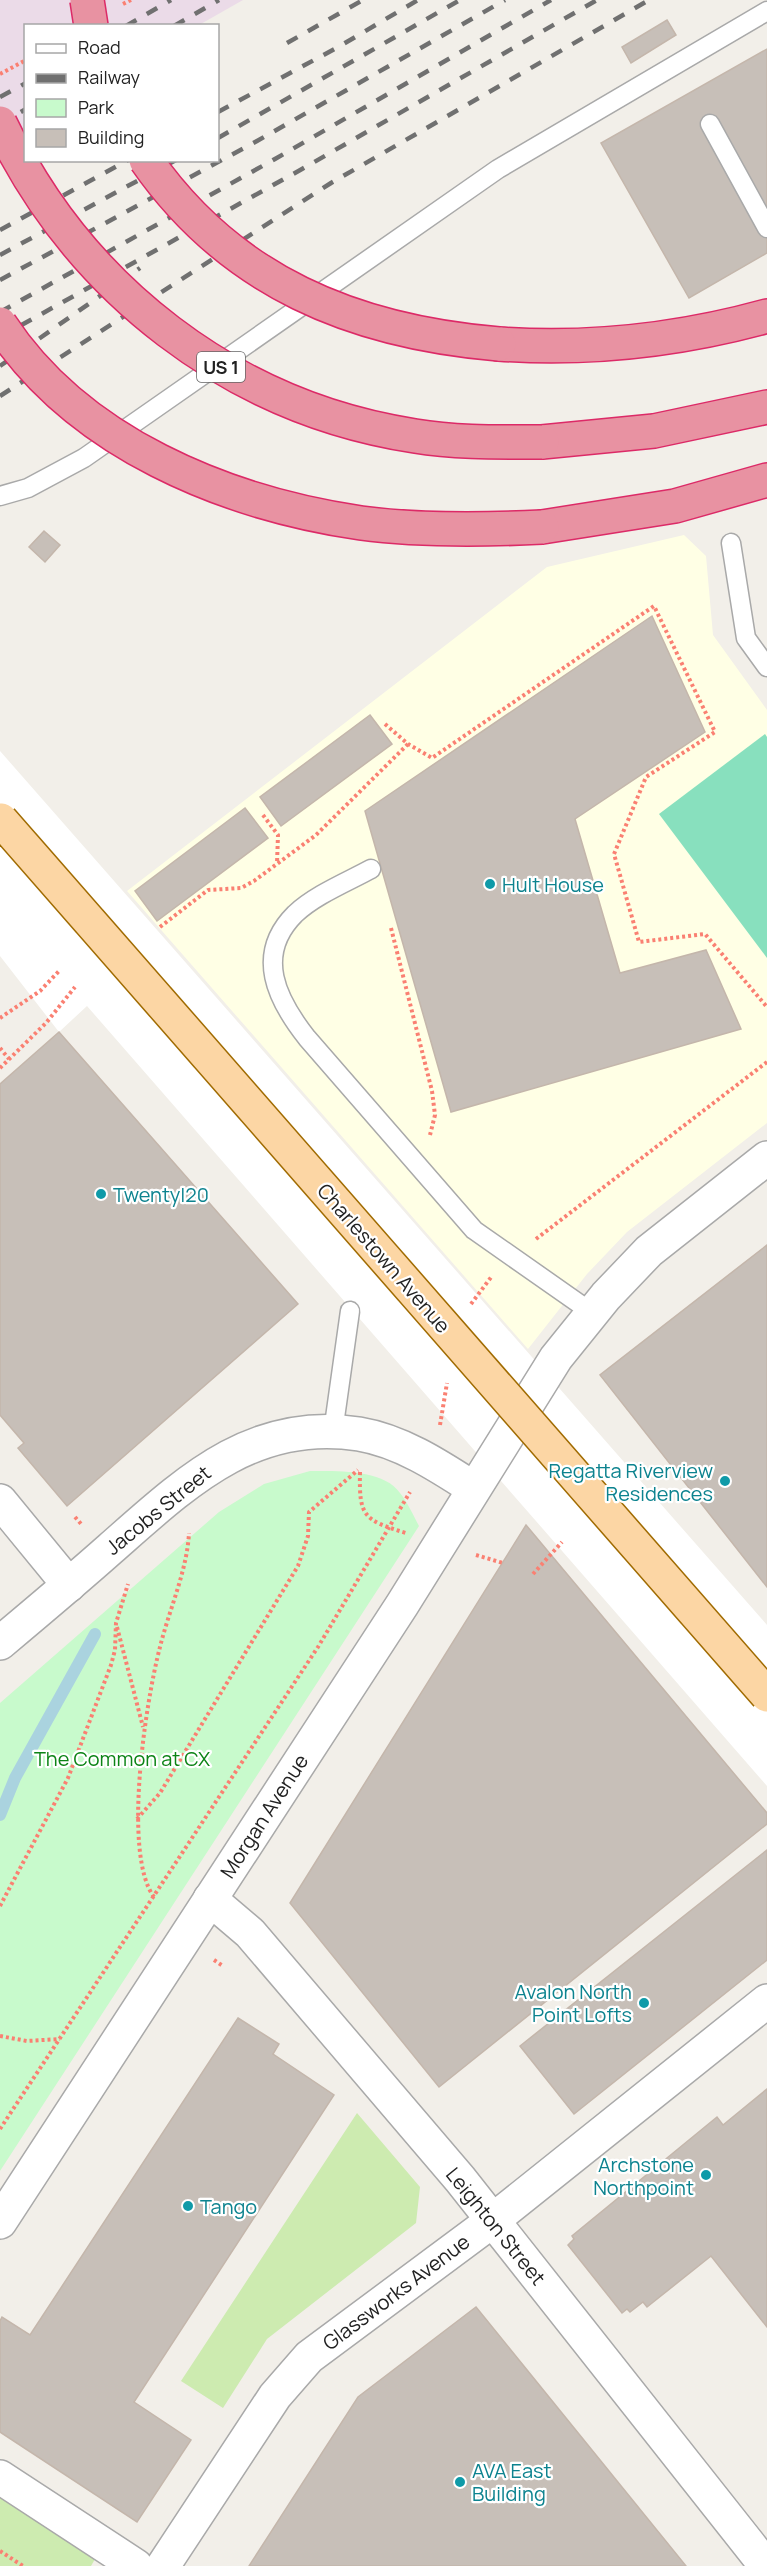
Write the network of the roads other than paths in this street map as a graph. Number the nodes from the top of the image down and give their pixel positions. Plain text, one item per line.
1 (87, 0) edge
2 (767, 10) edge
3 (91, 24) edge
4 (0, 123) edge
5 (710, 124) dead end
6 (148, 162) edge
7 (767, 228) edge
8 (311, 300) junction
9 (767, 316) edge
10 (0, 324) edge
11 (767, 407) edge
12 (767, 480) edge
13 (0, 496) edge
14 (731, 543) dead end
15 (767, 667) edge
16 (1, 820) edge
17 (371, 869) dead end
18 (767, 1158) edge
19 (350, 1311) dead end
20 (591, 1312) junction
21 (333, 1432) junction
22 (473, 1488) junction
23 (0, 1500) edge
24 (69, 1585) junction
25 (0, 1643) edge
26 (767, 1695) edge
27 (210, 1899) junction
28 (767, 2001) edge
29 (492, 2221) junction
30 (0, 2222) edge
31 (0, 2477) edge
32 (136, 2566) edge
33 (164, 2566) edge
34 (766, 2566) edge

1 - 3 highway, bridge
2 - 8 lane
4 - 11 highway, US 1, bridge
5 - 7 lane
6 - 8 highway, bridge
8 - 9 highway, bridge
8 - 13 lane
10 - 12 highway, bridge
14 - 15 lane
16 - 26 main road, Charlestown Avenue, bridge
17 - 20 lane
18 - 20 street, Morgan Avenue
19 - 21 lane
20 - 22 street, Morgan Avenue
21 - 22 street, Jacobs Street
21 - 24 street, Jacobs Street
22 - 27 street, Morgan Avenue
23 - 24 street
24 - 25 street, Jacobs Street
27 - 29 street, Leighton Street
27 - 30 street, Morgan Avenue
28 - 29 street, Glassworks Avenue
29 - 33 street, Glassworks Avenue
29 - 34 street, Leighton Street
31 - 32 street

